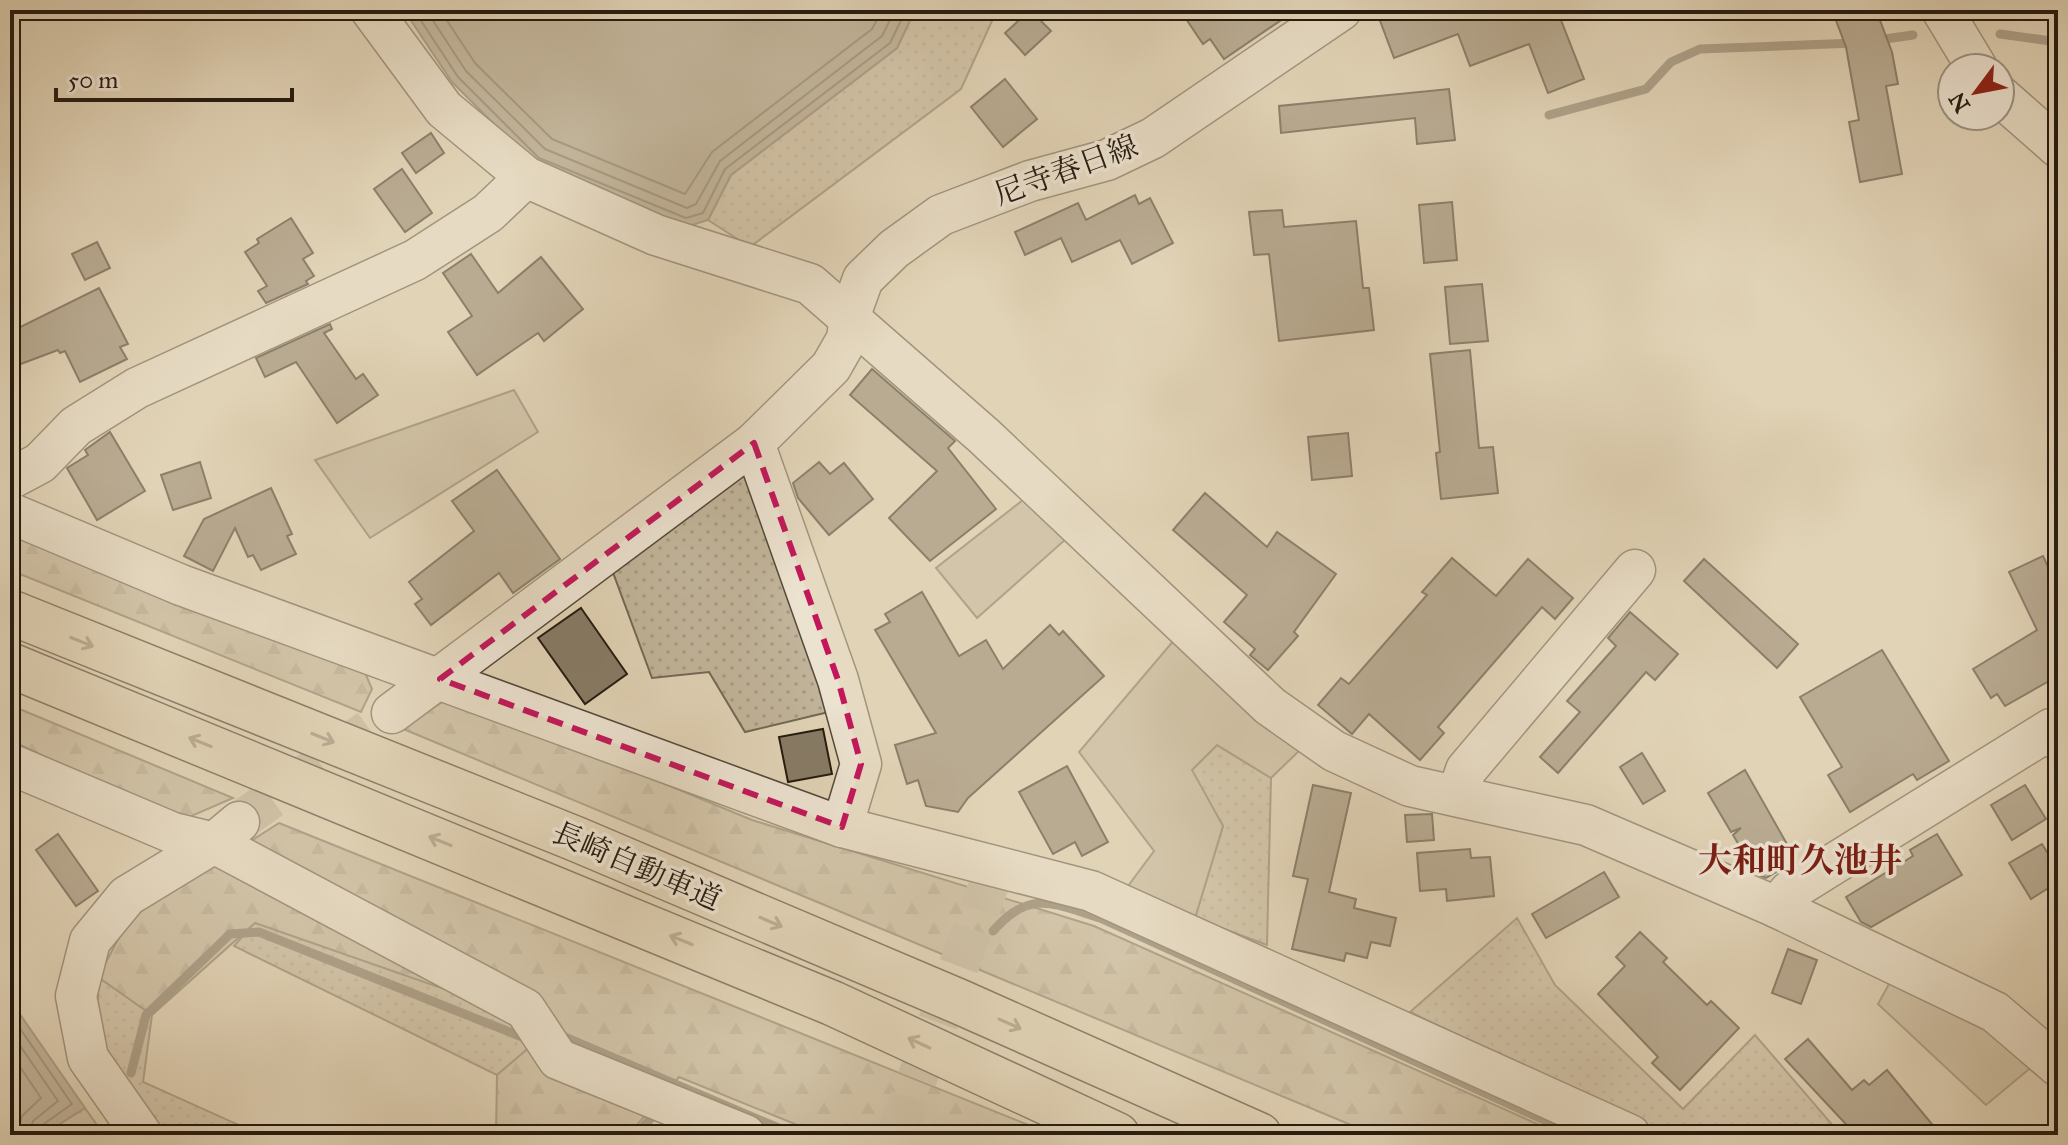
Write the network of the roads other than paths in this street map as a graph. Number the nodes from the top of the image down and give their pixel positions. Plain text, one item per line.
1 (371, 10) edge
2 (1341, 10) edge
3 (1942, 10) edge
4 (1967, 52) edge
5 (2016, 110) edge
6 (2058, 147) edge
7 (526, 177) junction
8 (850, 315) junction
9 (754, 443) junction
10 (10, 479) edge
11 (10, 513) edge
12 (1635, 570) dead end
13 (10, 612) edge
14 (10, 665) edge
15 (440, 679) junction
16 (392, 713) tunnel mouth
17 (2058, 740) edge
18 (10, 764) edge
19 (1457, 796) junction
20 (842, 827) junction
21 (227, 833) junction
22 (1776, 907) junction
23 (2058, 1066) edge
24 (142, 1135) edge
25 (745, 1135) edge
26 (1117, 1135) edge
27 (1259, 1135) edge
28 (1630, 1135) edge

1 - 7 street
2 - 8 street, 尼寺春日線
3 - 4 street
5 - 6 street
7 - 8 street
7 - 10 street
8 - 9 street, 尼寺春日線
8 - 19 street
9 - 15 street, 尼寺春日線
9 - 20 street
11 - 15 street
12 - 19 street
13 -> 27 highway, 長崎自動車道
26 -> 14 highway, 長崎自動車道
15 - 16 street, 尼寺春日線
15 - 20 street
17 - 22 street
18 - 21 street
19 - 22 street
20 - 28 street
21 - 24 street
21 - 25 street
22 - 23 street

